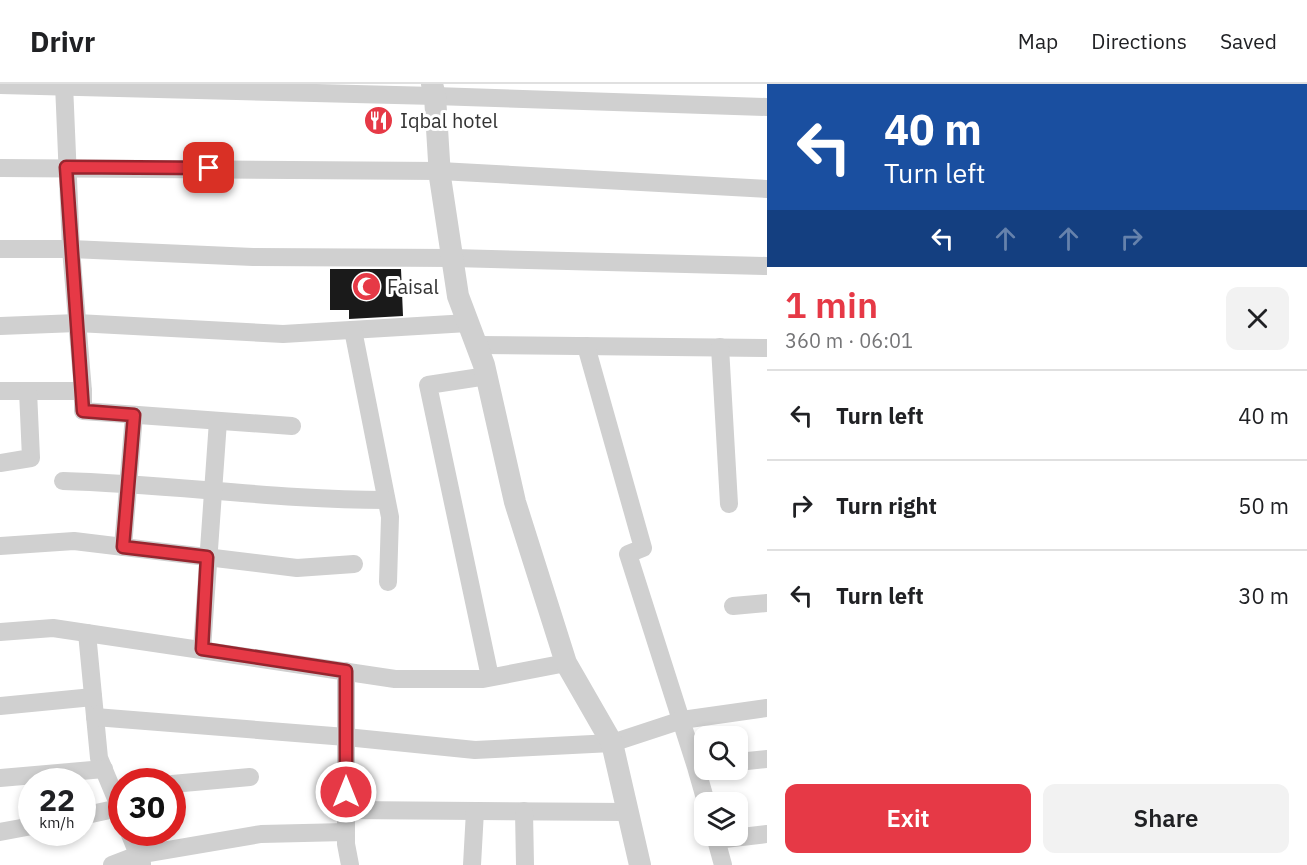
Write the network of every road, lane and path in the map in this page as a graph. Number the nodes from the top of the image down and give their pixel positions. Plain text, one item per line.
1 (0, 85) edge
2 (64, 85) edge
3 (433, 90) edge
4 (767, 107) edge
5 (66, 167) junction
6 (0, 168) edge
7 (440, 171) junction
8 (767, 189) edge
9 (0, 249) edge
10 (71, 249) junction
11 (453, 258) junction
12 (767, 266) edge
13 (77, 323) junction
14 (468, 323) junction
15 (0, 326) edge
16 (353, 330) junction
17 (477, 345) junction
18 (586, 346) junction
19 (720, 347) junction
20 (767, 348) edge
21 (487, 376) junction
22 (0, 391) edge
23 (28, 391) junction
24 (82, 391) junction
25 (134, 415) junction
26 (218, 421) junction
27 (292, 426) dead end
28 (0, 464) edge
29 (63, 481) dead end
30 (128, 483) junction
31 (213, 490) junction
32 (386, 500) junction
33 (729, 504) dead end
34 (0, 546) edge
35 (123, 547) junction
36 (207, 557) junction
37 (354, 564) dead end
38 (388, 582) dead end
39 (767, 603) edge
40 (733, 606) dead end
41 (0, 632) edge
42 (87, 633) junction
43 (202, 649) junction
44 (566, 663) junction
45 (346, 671) junction
46 (490, 677) junction
47 (93, 698) junction
48 (0, 706) edge
49 (767, 708) edge
50 (95, 717) junction
51 (682, 720) junction
52 (346, 737) junction
53 (612, 743) junction
54 (694, 749) edge
55 (767, 759) edge
56 (748, 761) edge
57 (104, 769) junction
58 (108, 775) edge
59 (250, 777) dead end
60 (0, 778) edge
61 (186, 783) edge
62 (346, 810) junction
63 (475, 811) junction
64 (524, 811) junction
65 (627, 812) junction
66 (18, 829) edge
67 (0, 832) edge
68 (346, 832) junction
69 (767, 834) edge
70 (748, 835) edge
71 (134, 846) edge
72 (718, 846) edge
73 (140, 860) edge
74 (112, 865) edge
75 (350, 865) edge
76 (472, 865) edge
77 (525, 865) edge
78 (640, 865) edge
79 (723, 865) edge

1 - 2 street
2 - 3 street
2 - 5 street
3 - 4 street
3 - 7 street
5 - 6 street
5 - 7 street
5 - 10 street
7 - 8 street
7 - 11 street
9 - 10 street
10 - 11 street
10 - 13 street
11 - 12 street
11 - 14 street
13 - 15 street
13 - 16 street
13 - 24 street
14 - 16 street
14 - 17 street
16 - 32 street
17 - 18 street
17 - 21 street
18 - 19 street
18 - 51 street
19 - 20 street
19 - 33 street
21 - 44 street
21 - 46 street
22 - 23 street
23 - 24 street
23 - 28 street
24 - 25 street
25 - 26 street
25 - 30 street
26 - 27 street
26 - 31 street
29 - 30 street
30 - 31 street
30 - 35 street
31 - 32 street
31 - 36 street
32 - 38 street
34 - 35 street
35 - 36 street
36 - 37 street
36 - 43 street
39 - 40 street
41 - 42 street
42 - 43 street
42 - 47 street
43 - 45 street
44 - 46 street
44 - 53 street
45 - 46 street
45 - 52 street
47 - 48 street
47 - 50 street
49 - 51 street
50 - 52 street
50 - 57 street
51 - 53 street
51 - 54 street
52 - 53 street
52 - 62 street
53 - 65 street
55 - 56 street
57 - 58 street
57 - 60 street
59 - 61 street
62 - 63 street
62 - 68 street
63 - 64 street
63 - 76 street
64 - 65 street
64 - 77 street
65 - 78 street
66 - 67 street
68 - 73 street
68 - 75 street
69 - 70 street
71 - 73 street
72 - 79 street
73 - 74 street

